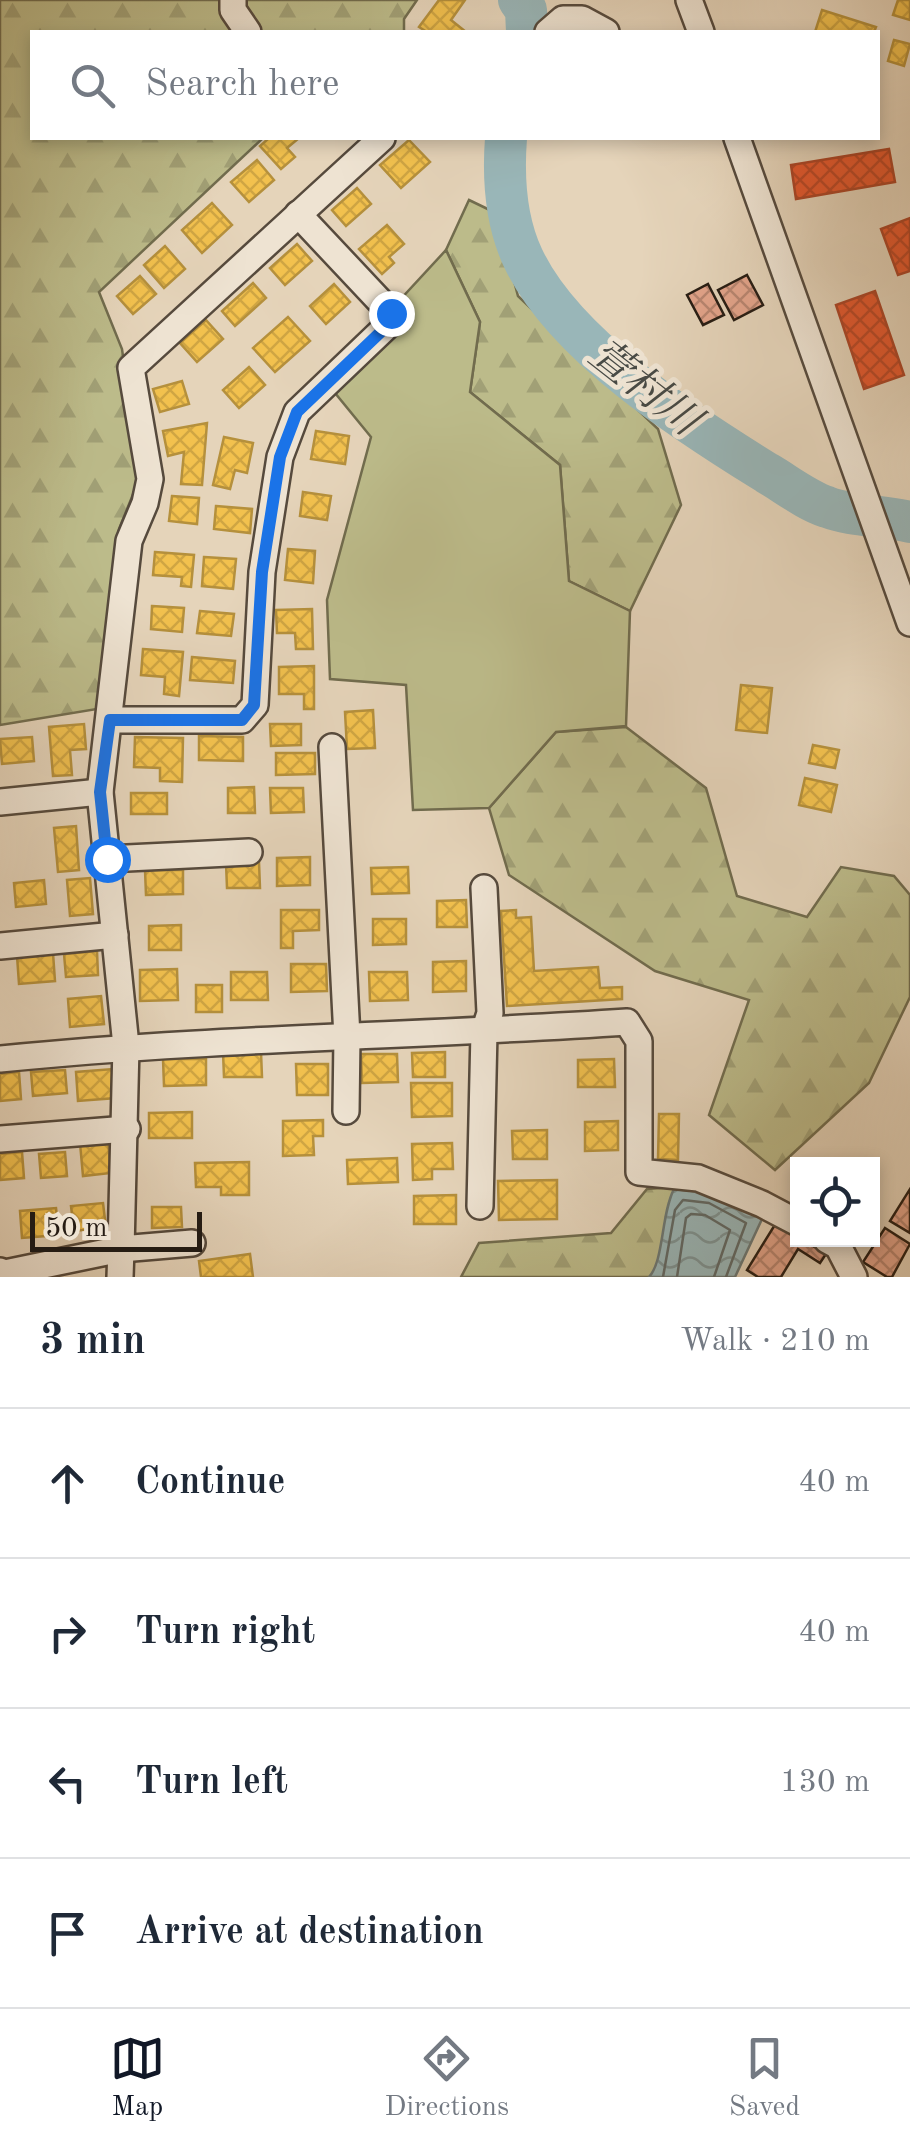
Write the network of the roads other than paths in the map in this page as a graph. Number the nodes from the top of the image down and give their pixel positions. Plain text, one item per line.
1 (233, 0) edge
2 (689, 0) edge
3 (247, 30) edge
4 (550, 30) edge
5 (602, 30) edge
6 (699, 30) edge
7 (380, 140) edge
8 (738, 140) edge
9 (298, 214) junction
10 (910, 623) edge
11 (110, 720) junction
12 (332, 747) dead end
13 (100, 792) junction
14 (0, 802) edge
15 (250, 852) dead end
16 (107, 859) junction
17 (484, 888) dead end
18 (115, 935) junction
19 (0, 946) edge
20 (484, 1032) junction
21 (347, 1038) junction
22 (126, 1046) junction
23 (0, 1059) edge
24 (346, 1111) dead end
25 (126, 1130) junction
26 (0, 1139) edge
27 (480, 1206) dead end
28 (790, 1219) edge
29 (192, 1242) dead end
30 (839, 1247) edge
31 (122, 1250) junction
32 (0, 1270) edge
33 (120, 1277) edge
34 (854, 1277) edge

1 - 3 street
2 - 6 street
4 - 5 street
7 - 9 street
8 - 10 street
9 - 11 street
9 - 11 street
11 - 13 street
12 - 21 street
13 - 14 street
13 - 16 street
15 - 16 street
16 - 18 street
17 - 20 street
18 - 19 street
18 - 22 street
20 - 21 street
20 - 27 street
20 - 28 street
21 - 22 street
21 - 24 street
22 - 23 street
22 - 25 street
25 - 26 street
25 - 31 street
29 - 31 street
30 - 34 street
31 - 32 street
31 - 33 street

